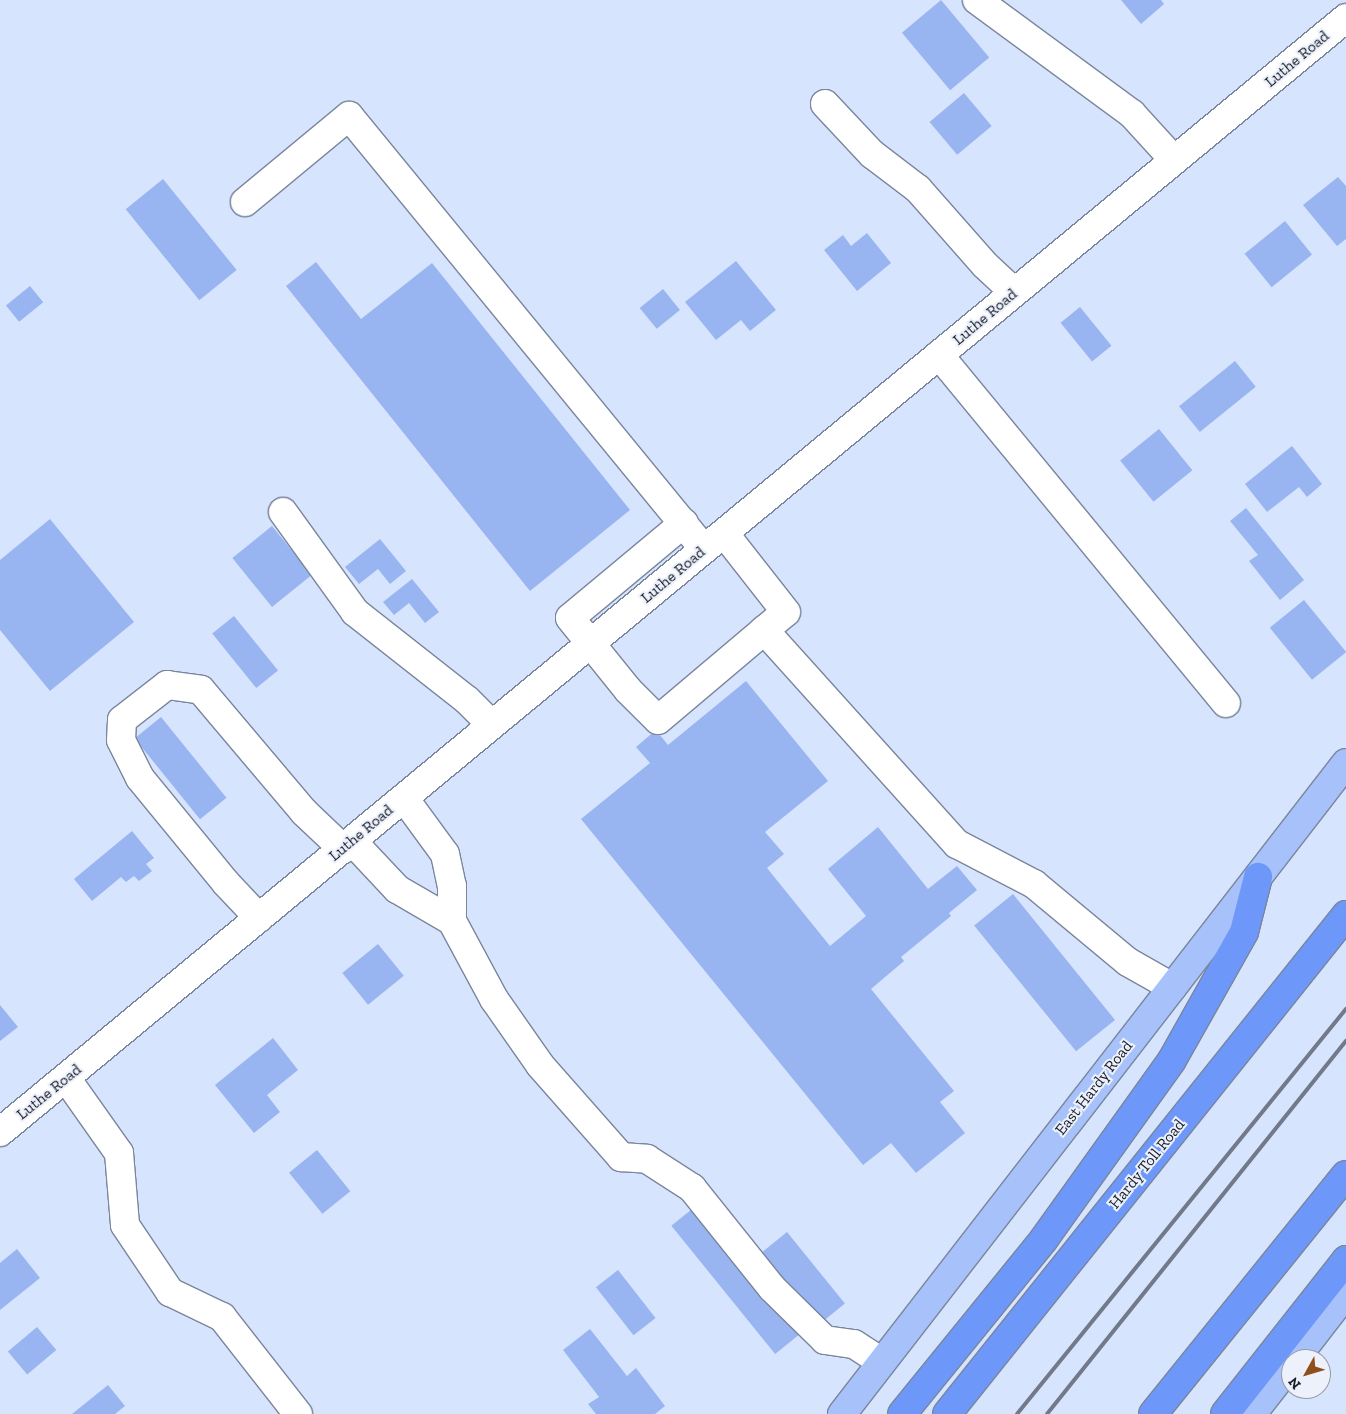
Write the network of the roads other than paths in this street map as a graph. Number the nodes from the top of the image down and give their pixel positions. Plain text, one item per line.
1 (977, 0) edge
2 (1346, 18) edge
3 (825, 104) dead end
4 (1174, 160) junction
5 (245, 202) dead end
6 (1014, 292) junction
7 (938, 355) junction
8 (283, 512) dead end
9 (684, 523) junction
10 (714, 541) junction
11 (764, 630) junction
12 (591, 643) junction
13 (1226, 703) dead end
14 (492, 725) junction
15 (1346, 763) edge
16 (404, 798) junction
17 (347, 845) junction
18 (1258, 878) junction
19 (1346, 915) edge
20 (259, 918) junction
21 (452, 921) junction
22 (1172, 987) junction
23 (66, 1078) junction
24 (0, 1132) edge
25 (1346, 1175) edge
26 (1346, 1260) edge
27 (1346, 1293) edge
28 (1302, 1349) edge
29 (882, 1362) junction
30 (1281, 1377) edge
31 (298, 1414) edge
32 (842, 1414) edge
33 (902, 1414) edge
34 (947, 1414) edge
35 (1153, 1414) edge
36 (1225, 1414) edge
37 (1252, 1414) edge

1 - 4 street
2 - 4 street, Luthe Road
3 - 6 street
4 - 6 street, Luthe Road
5 - 9 street
6 - 7 street, Luthe Road
7 - 10 street, Luthe Road
7 - 13 street
8 - 14 street
9 - 10 street
9 - 12 street
10 - 11 street
10 - 12 street, Luthe Road
11 - 12 street
11 - 22 street
12 - 14 street, Luthe Road
14 - 16 street, Luthe Road
15 - 18 main road, East Hardy Road
16 - 17 street, Luthe Road
16 - 21 street
17 - 20 street, Luthe Road
17 - 20 street
17 - 21 street
18 - 22 main road, East Hardy Road
18 - 33 highway
19 - 34 highway, Hardy Toll Road
20 - 23 street, Luthe Road
21 - 29 street
22 - 29 main road, East Hardy Road
23 - 24 street, Luthe Road
23 - 31 street
25 - 35 highway
26 - 36 highway
27 - 28 main road
29 - 32 main road, East Hardy Road
30 - 37 main road

